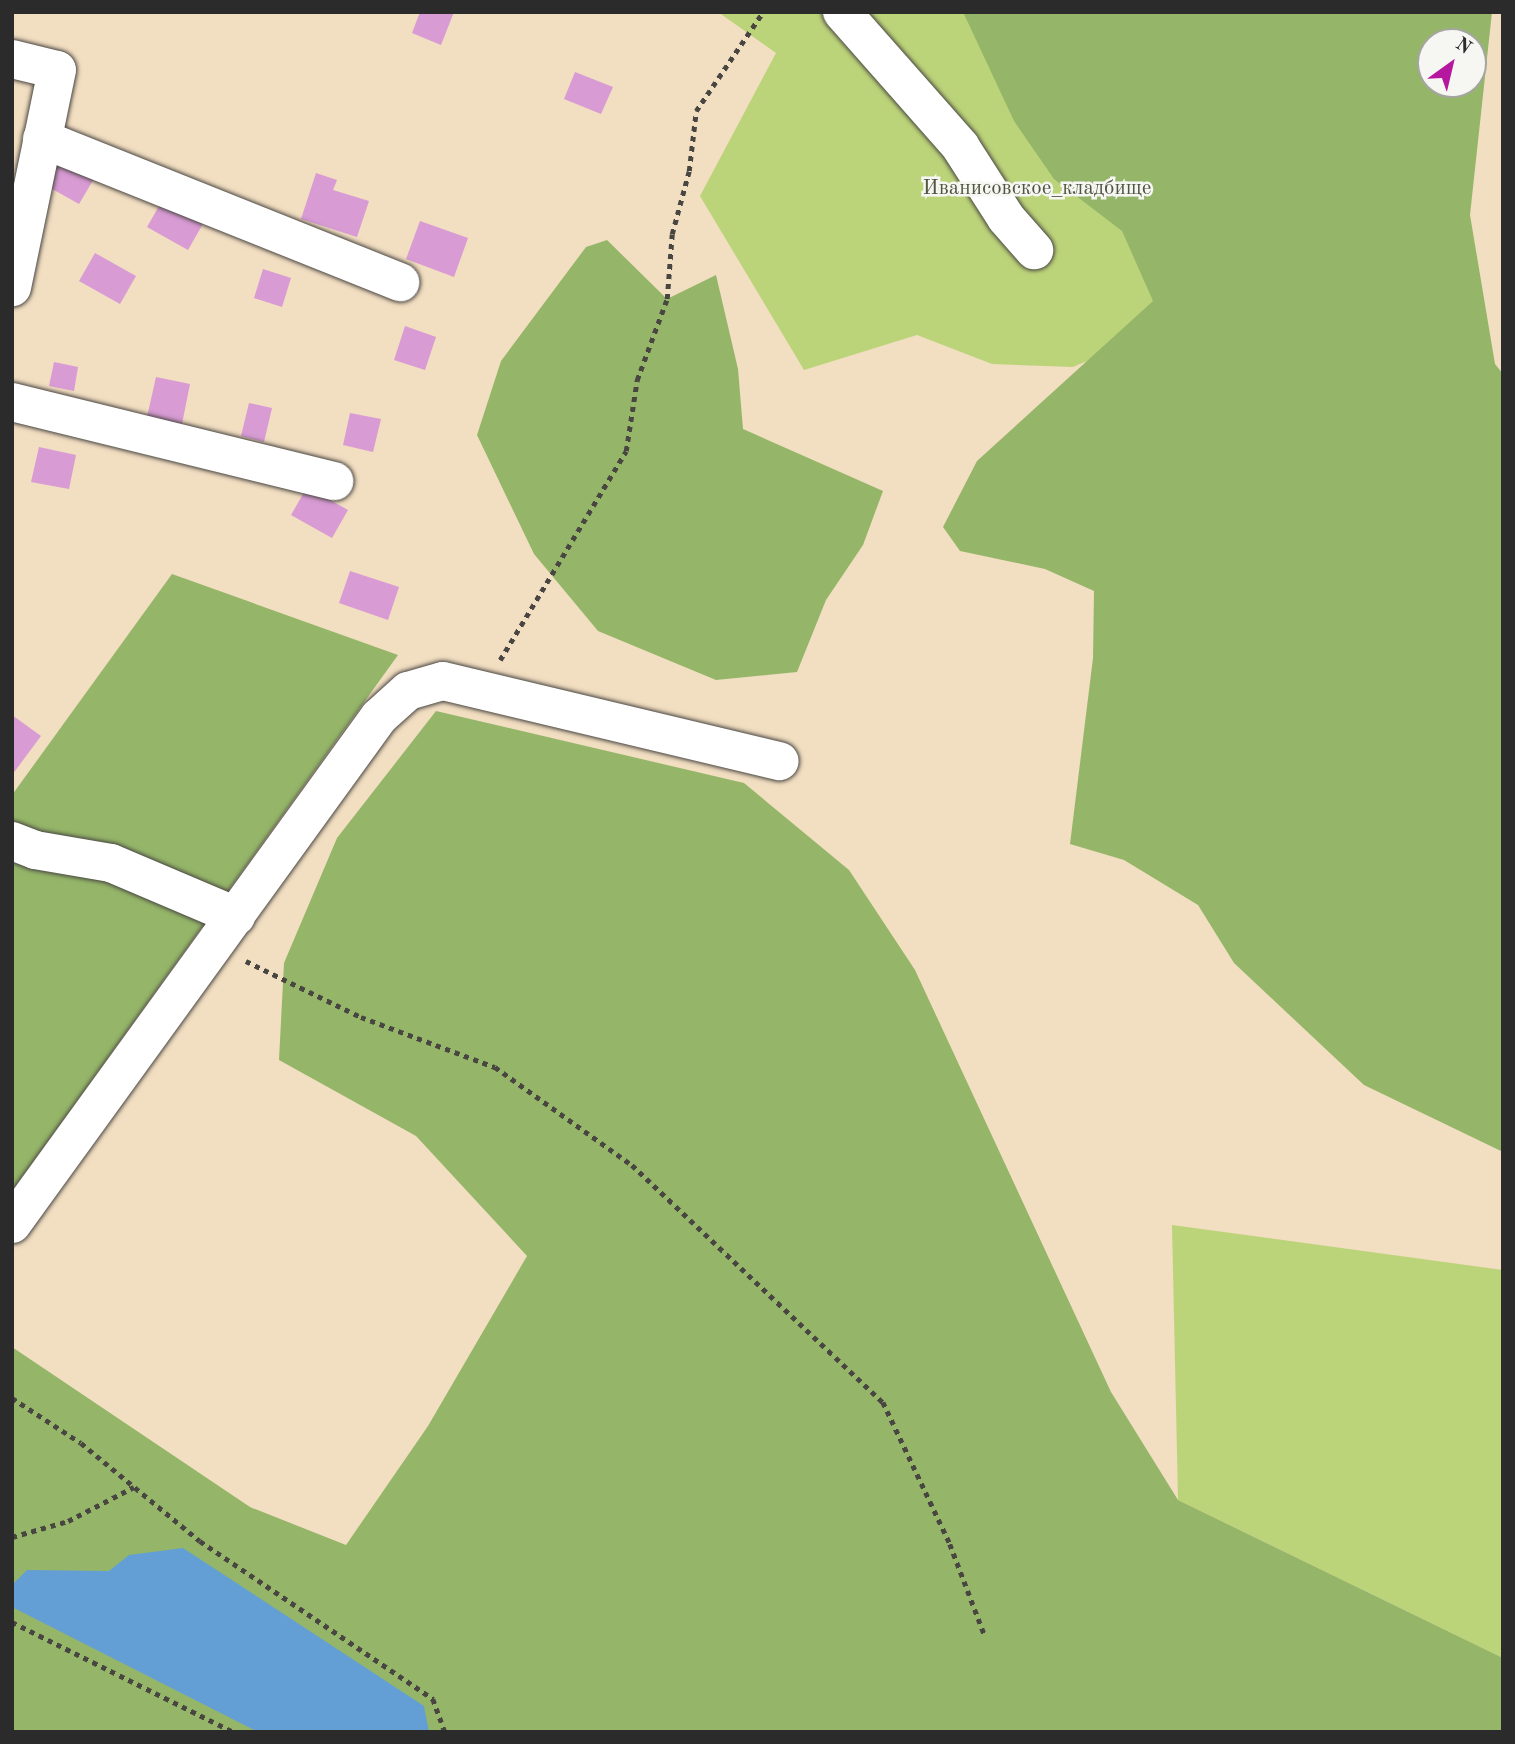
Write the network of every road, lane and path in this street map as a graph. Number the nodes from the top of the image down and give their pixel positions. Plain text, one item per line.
1 (763, 12) edge
2 (842, 12) edge
3 (12, 59) edge
4 (42, 139) junction
5 (1034, 250) dead end
6 (400, 282) dead end
7 (12, 287) edge
8 (12, 402) edge
9 (334, 481) dead end
10 (476, 689) junction
11 (780, 761) dead end
12 (12, 841) edge
13 (225, 930) junction
14 (12, 1224) edge
15 (12, 1398) edge
16 (134, 1486) junction
17 (12, 1537) edge
18 (12, 1622) edge
19 (985, 1636) dead end
20 (234, 1732) edge
21 (444, 1732) edge

1 - 10 path
2 - 5 lane
3 - 4 lane
4 - 6 lane
4 - 7 lane
8 - 9 lane
10 - 11 lane
10 - 13 lane
12 - 13 lane
13 - 14 lane
13 - 19 path
15 - 16 path
16 - 17 path
16 - 21 path
18 - 20 path

